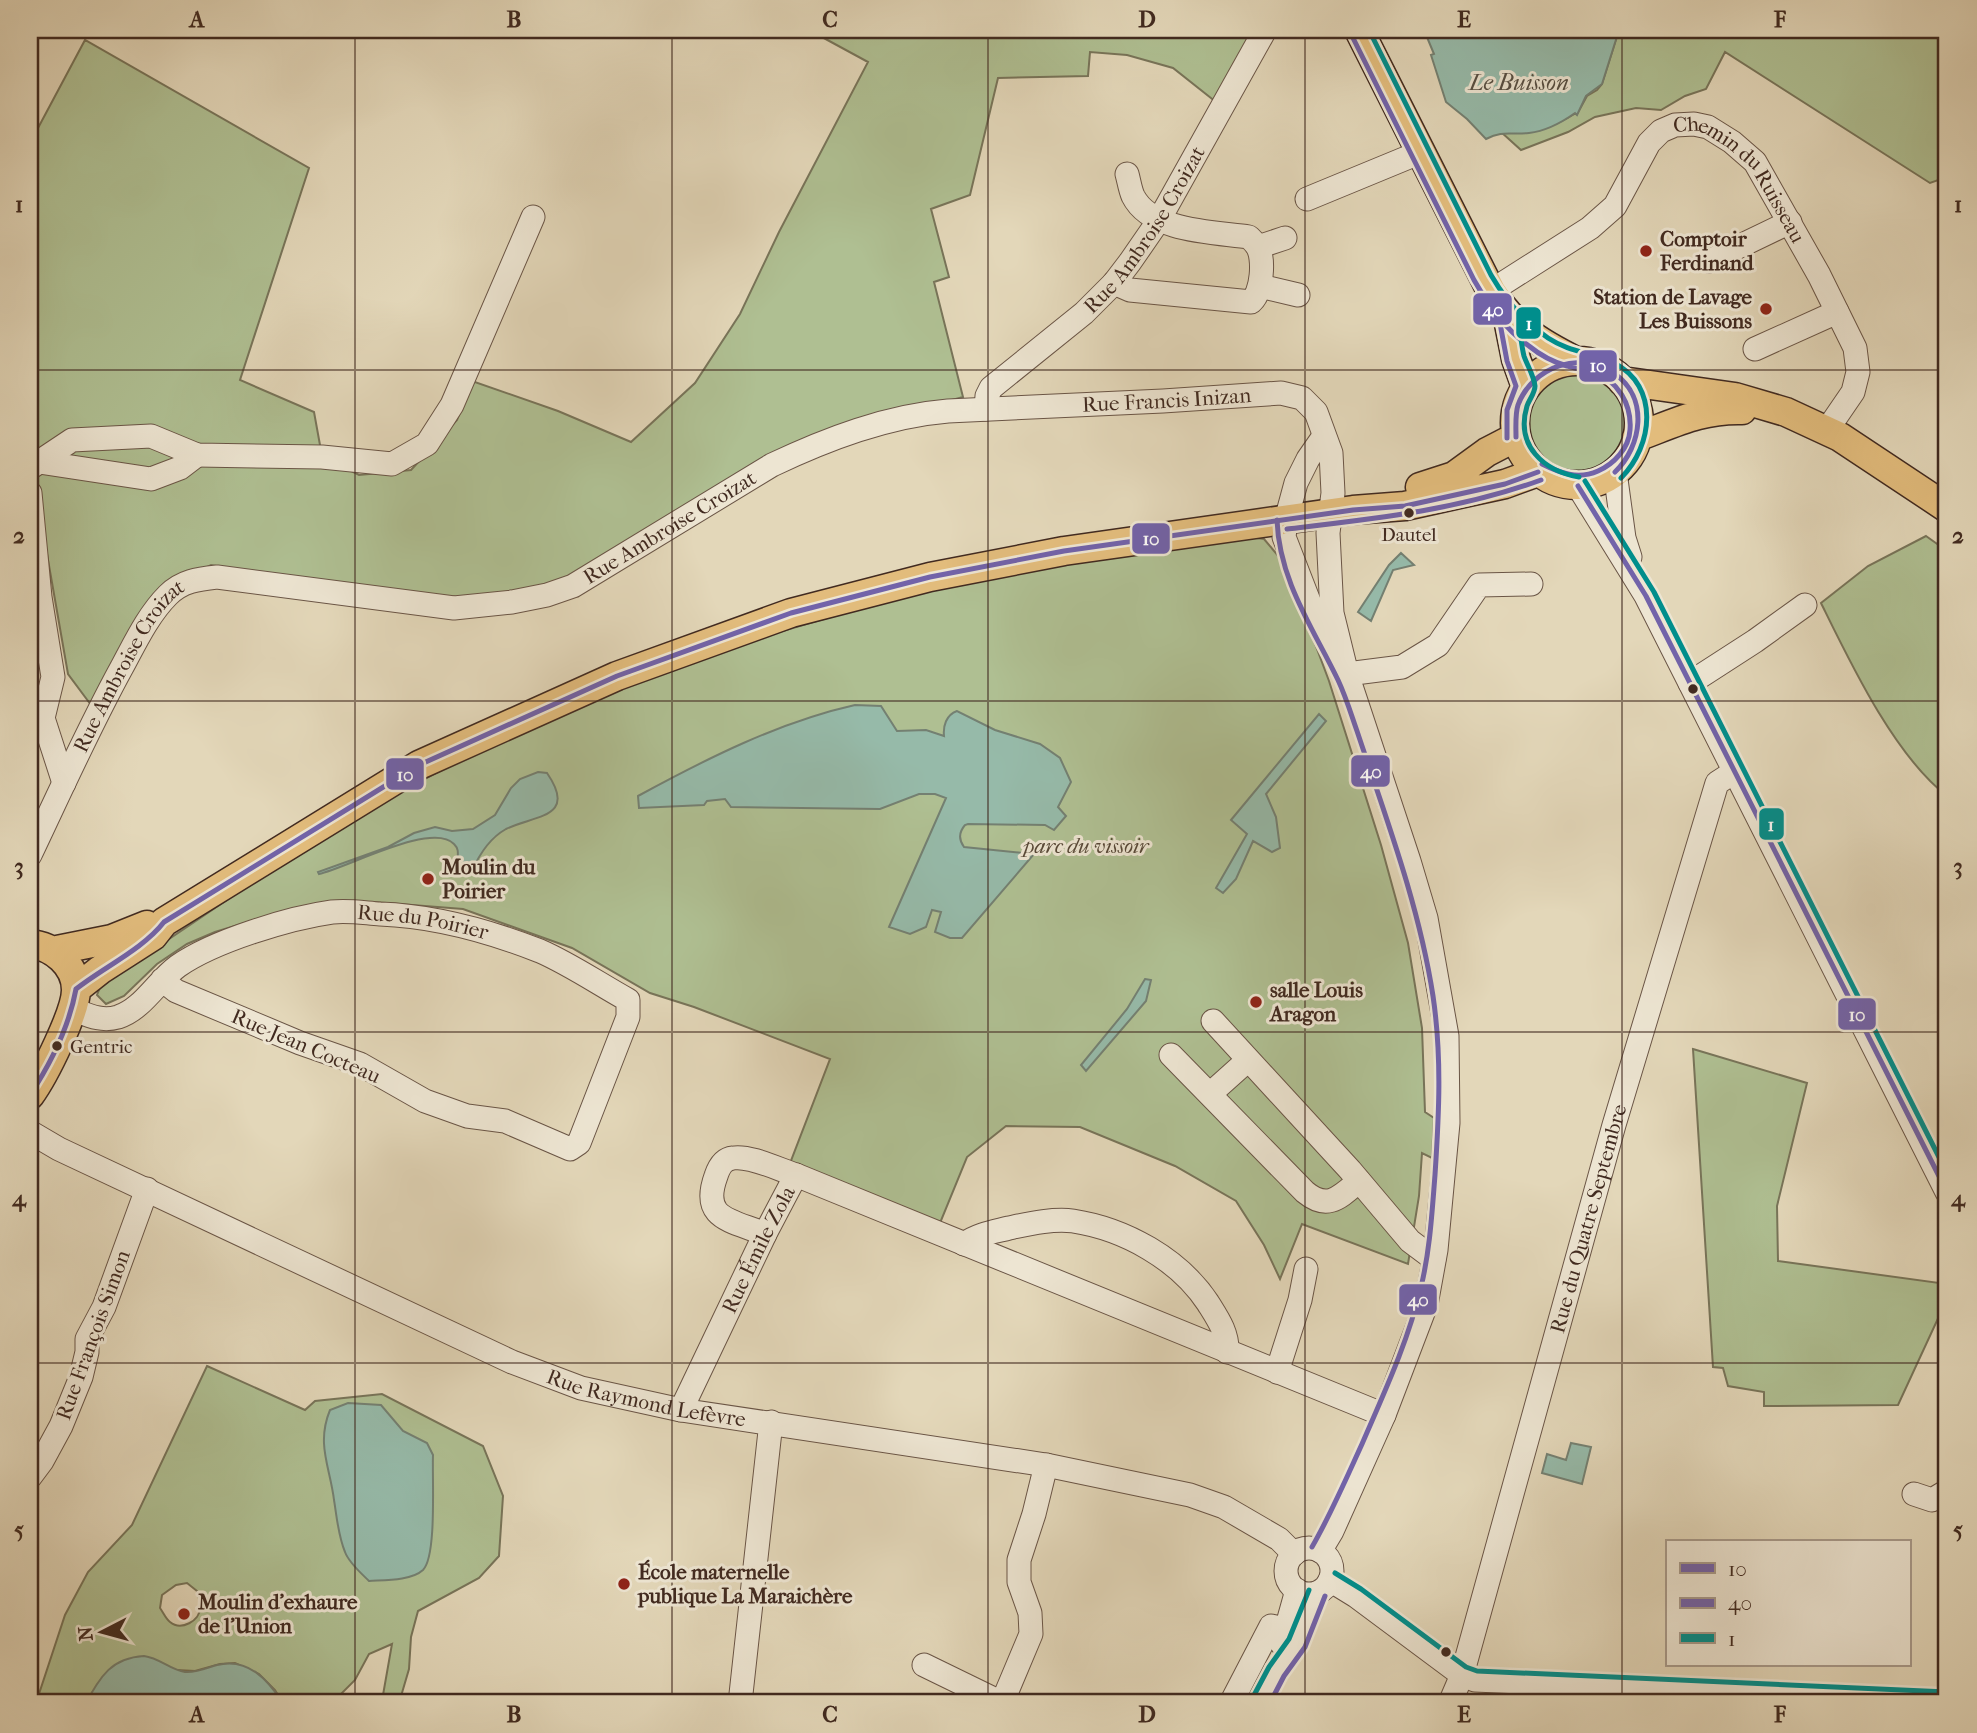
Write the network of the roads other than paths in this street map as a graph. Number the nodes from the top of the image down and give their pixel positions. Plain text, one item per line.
1 (1265, 30) edge
2 (1359, 30) edge
3 (1421, 152) junction
4 (1127, 174) dead end
5 (1307, 199) dead end
6 (533, 217) dead end
7 (1159, 220) junction
8 (1790, 222) junction
9 (1285, 238) dead end
10 (1258, 247) junction
11 (1709, 261) dead end
12 (1114, 283) junction
13 (1260, 286) junction
14 (1298, 295) dead end
15 (1499, 303) junction
16 (1837, 312) junction
17 (1755, 349) dead end
18 (1576, 361) junction
19 (1622, 381) junction
20 (1526, 387) junction
21 (986, 410) junction
22 (1786, 412) junction
23 (1827, 430) junction
24 (1324, 436) junction
25 (1516, 437) junction
26 (1637, 437) junction
27 (197, 455) junction
28 (35, 465) edge
29 (1538, 472) junction
30 (1615, 472) junction
31 (1578, 486) junction
32 (30, 493) edge
33 (1947, 508) edge
34 (1366, 509) junction
35 (1332, 513) junction
36 (1286, 520) junction
37 (1637, 580) junction
38 (1531, 584) dead end
39 (1805, 605) dead end
40 (1347, 674) junction
41 (1690, 683) junction
42 (1734, 772) junction
43 (64, 783) junction
44 (30, 855) edge
45 (163, 922) junction
46 (41, 948) edge
47 (162, 980) junction
48 (74, 999) junction
49 (1213, 1021) dead end
50 (1171, 1055) dead end
51 (1248, 1060) junction
52 (1210, 1094) junction
53 (30, 1095) edge
54 (30, 1132) edge
55 (570, 1149) joint
56 (796, 1175) junction
57 (1945, 1180) edge
58 (1359, 1181) junction
59 (147, 1189) junction
60 (765, 1234) junction
61 (964, 1244) junction
62 (1434, 1259) junction
63 (1306, 1269) dead end
64 (1227, 1352) junction
65 (1277, 1372) junction
66 (681, 1410) junction
67 (1384, 1415) junction
68 (771, 1422) junction
69 (1046, 1465) junction
70 (30, 1477) edge
71 (1947, 1491) edge
72 (1914, 1494) dead end
73 (1320, 1551) junction
74 (1294, 1554) junction
75 (1314, 1588) junction
76 (1278, 1627) junction
77 (924, 1665) dead end
78 (1277, 1671) junction
79 (1462, 1675) junction
80 (1767, 1698) edge
81 (1947, 1701) edge
82 (740, 1703) edge
83 (1002, 1703) edge
84 (1231, 1703) edge
85 (1259, 1703) edge
86 (1450, 1703) edge

1 - 7 street, Rue Ambroise Croizat
2 - 3 main road
3 - 5 street
3 - 15 main road
4 - 7 street
6 - 27 street
7 - 10 street
7 - 12 street, Rue Ambroise Croizat
8 - 11 street
8 - 15 street, Chemin du Ruisseau
8 - 16 street, Chemin du Ruisseau
9 - 10 street
10 - 13 street
12 - 13 street
12 - 21 street, Rue Ambroise Croizat
13 - 14 street
15 - 18 main road
15 - 20 main road
16 - 17 street
16 - 23 street, Chemin du Ruisseau
18 - 19 main road
18 - 20 main road
19 - 22 main road
19 - 26 main road
20 - 25 main road
21 - 24 street, Rue Francis Inizan
21 - 43 street, Rue Ambroise Croizat
22 - 23 main road
22 - 26 main road
23 - 33 main road
24 - 35 street, Rue Francis Inizan
24 - 36 street
25 - 29 main road
25 - 34 main road
26 - 30 main road
27 - 28 street
27 - 28 street
29 - 31 main road
29 - 34 main road
30 - 31 main road
30 - 37 street
31 - 37 street
32 - 43 street
34 - 35 main road
35 - 36 main road
35 - 40 street, Rue Francis Inizan
36 - 40 street
36 - 45 main road
37 - 41 street
38 - 40 street
39 - 41 street
40 - 62 street
41 - 42 street
42 - 57 street
42 - 79 street, Rue du Quatre Septembre
43 - 44 street, Rue Ambroise Croizat
45 - 46 main road
45 - 48 main road
46 - 48 main road
47 - 48 street, Rue du Poirier
47 - 55 street, Rue Jean Cocteau
47 - 55 street, Rue du Poirier
48 - 53 main road
49 - 51 street
50 - 52 street
51 - 52 street
51 - 58 street
52 - 58 street
54 - 59 street, Rue Raymond Lefèvre
56 - 60 street, Rue Émile Zola
56 - 60 street
56 - 61 street, Rue Émile Zola
58 - 62 street
59 - 66 street, Rue Raymond Lefèvre
59 - 70 street, Rue François Simon
60 - 66 street, Rue Émile Zola
61 - 64 street, Rue Émile Zola
61 - 64 street
62 - 67 street
63 - 65 street
64 - 65 street, Rue Émile Zola
65 - 67 street, Rue Émile Zola
66 - 68 street, Rue Raymond Lefèvre
67 - 73 street
68 - 69 street, Rue Raymond Lefèvre
68 - 82 street
69 - 74 street, Rue Raymond Lefèvre
69 - 83 street
71 - 72 street
73 - 74 street
73 - 75 street
74 - 75 street
75 - 76 street
75 - 78 street
75 - 79 street
76 - 78 street
76 - 84 street
77 - 83 street
78 - 85 street
79 - 80 street
79 - 86 street, Rue du Quatre Septembre
80 - 81 street

